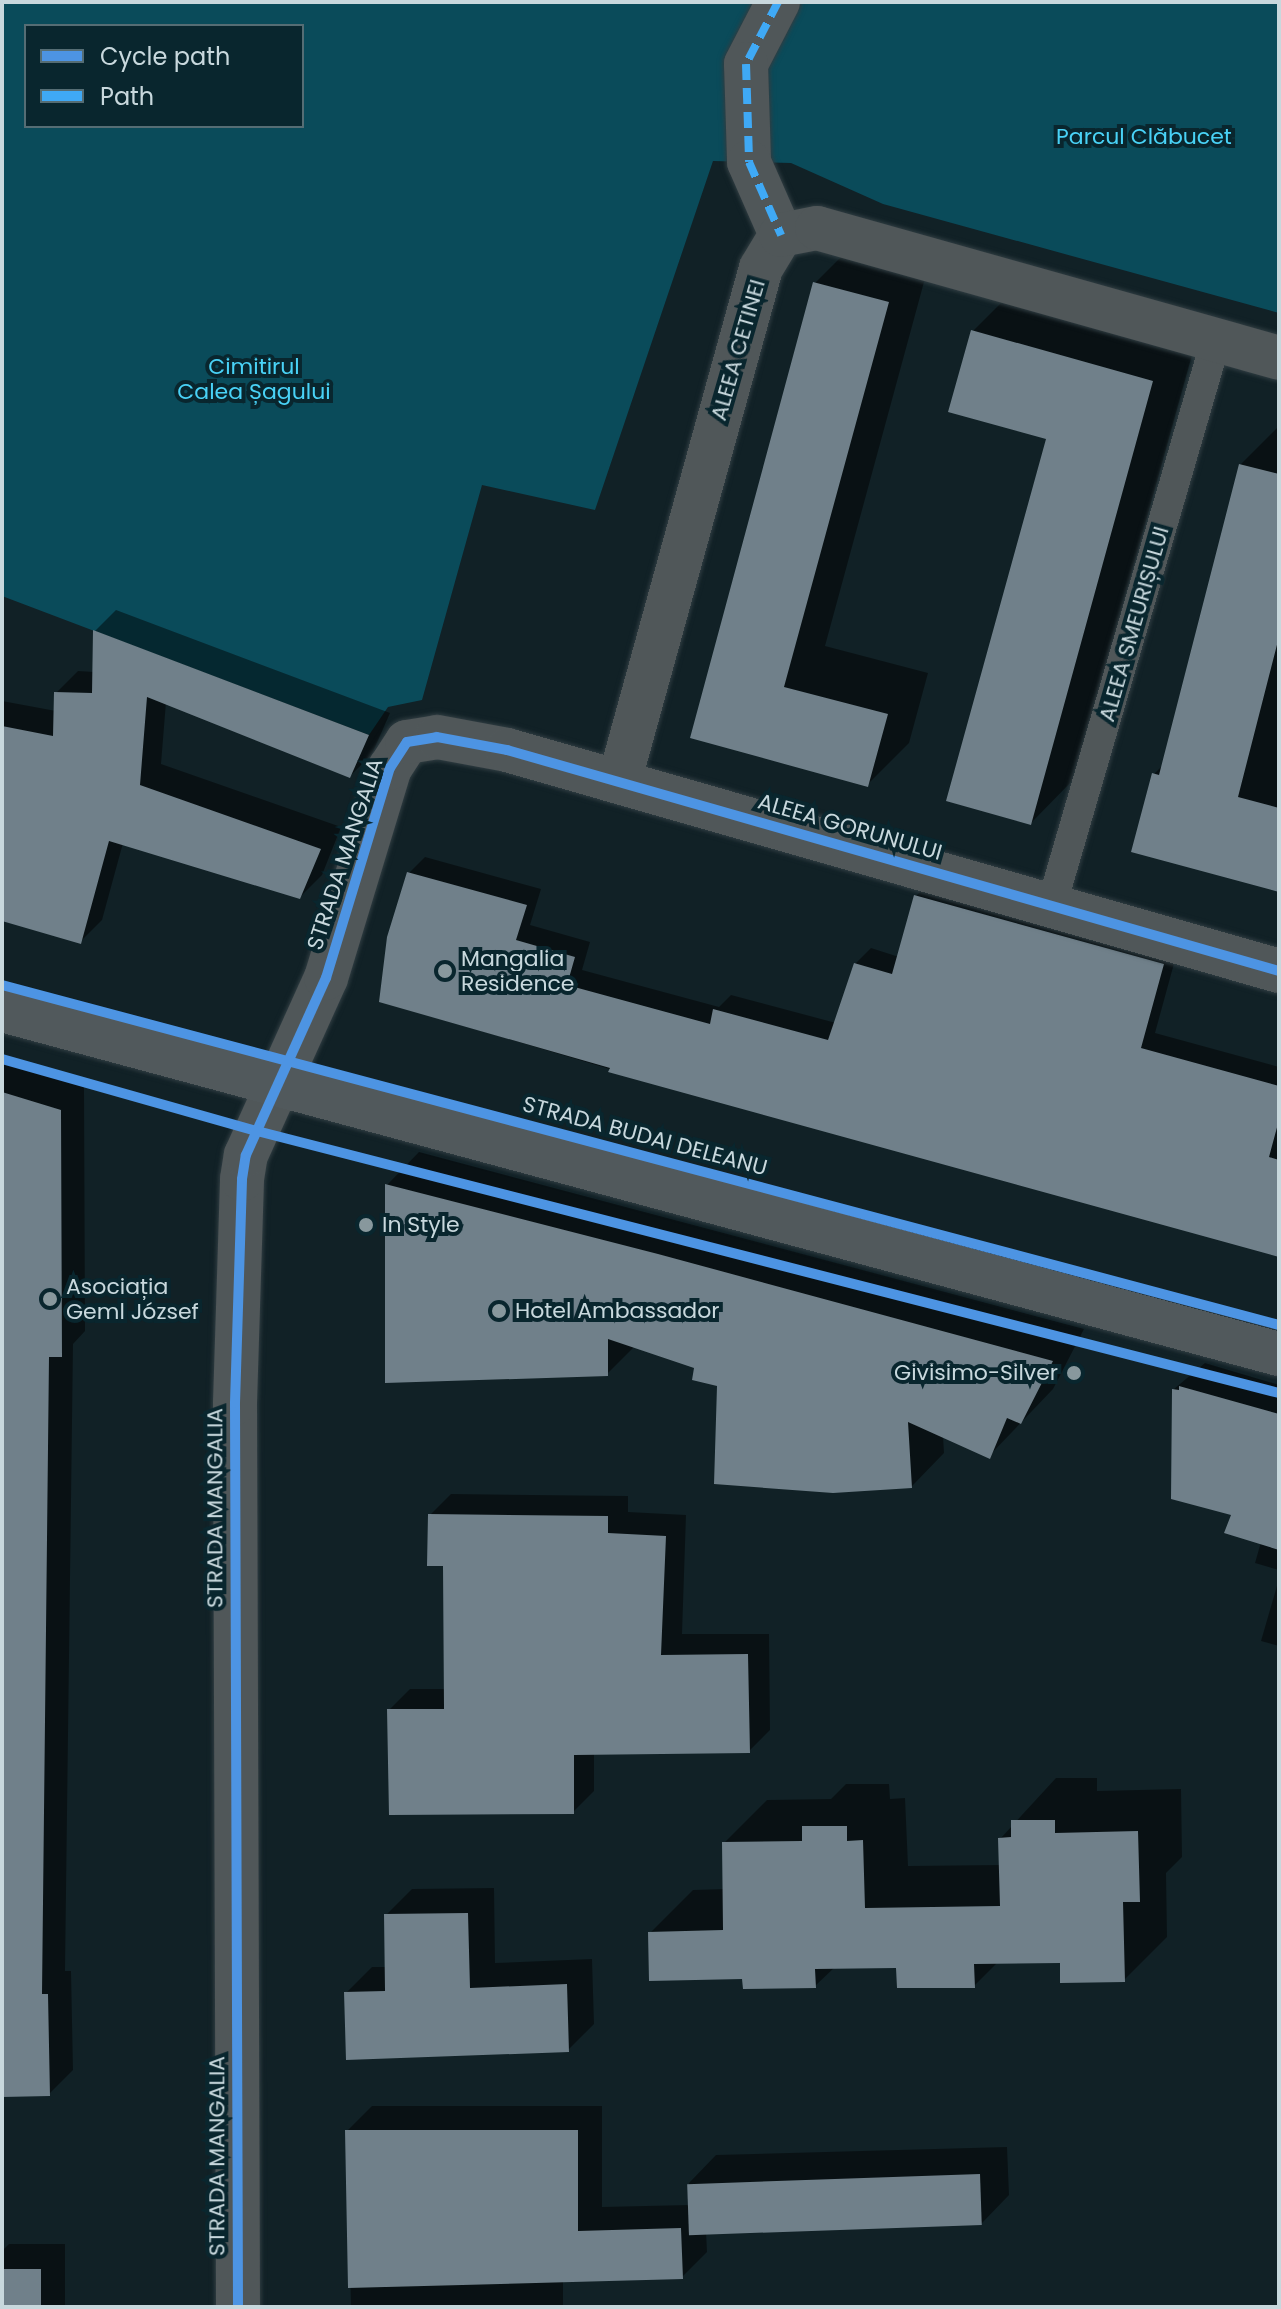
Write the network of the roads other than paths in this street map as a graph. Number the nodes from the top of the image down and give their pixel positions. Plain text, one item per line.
1 (778, 2) edge
2 (781, 235) junction
3 (1216, 340) junction
4 (1279, 358) edge
5 (407, 742) joint
6 (619, 782) junction
7 (1051, 907) junction
8 (1279, 971) edge
9 (2, 1010) edge
10 (277, 1084) junction
11 (1279, 1354) edge
12 (238, 2307) edge

1 - 2 street
2 - 3 street
2 - 6 street, ALEEA CETINEI
3 - 4 street
3 - 7 lane, ALEEA SMEURIȘULUI
5 - 6 street, ALEEA GORUNULUI
5 - 10 street, STRADA MANGALIA
6 - 7 street, ALEEA GORUNULUI
7 - 8 street, ALEEA GORUNULUI
9 - 10 main road, STRADA BUDAI DELEANU
10 - 11 main road, STRADA BUDAI DELEANU
10 - 12 street, STRADA MANGALIA

